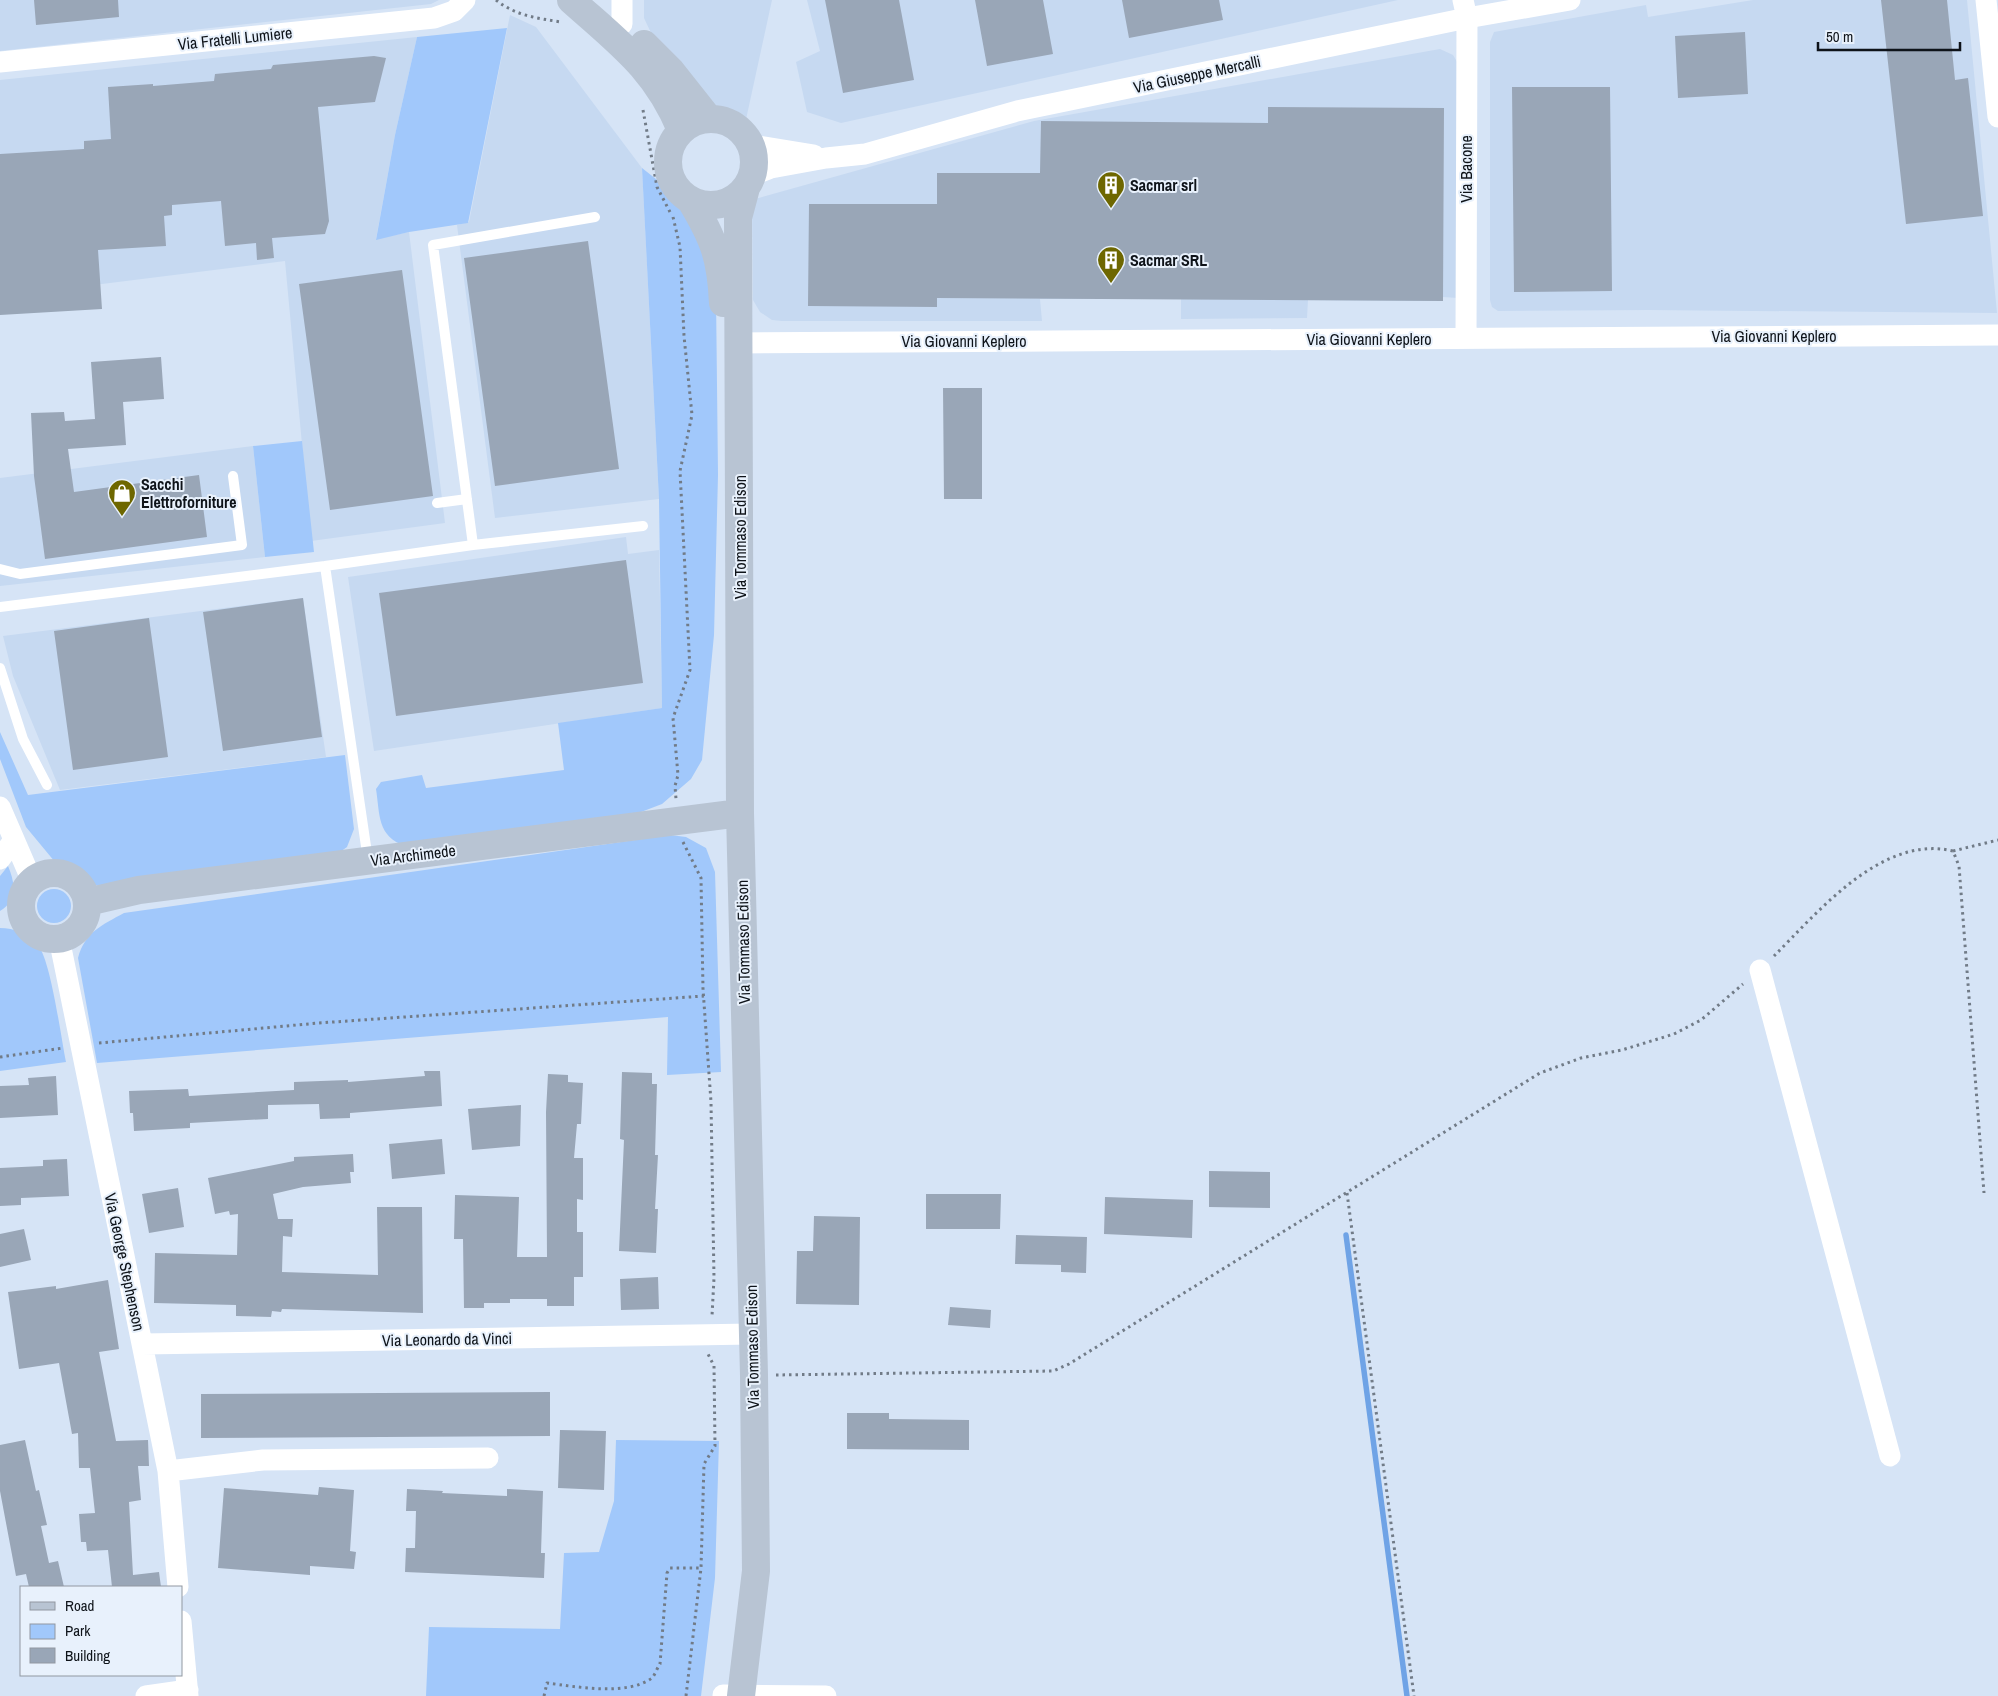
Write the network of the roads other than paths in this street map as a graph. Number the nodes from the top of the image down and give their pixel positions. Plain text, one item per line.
1 (465, 0) edge
2 (571, 0) edge
3 (594, 0) edge
4 (1570, 0) edge
5 (1986, 0) edge
6 (1465, 9) edge
7 (622, 12) edge
8 (0, 62) edge
9 (709, 118) junction
10 (1998, 118) edge
11 (681, 130) junction
12 (751, 145) junction
13 (826, 158) junction
14 (749, 181) junction
15 (692, 200) junction
16 (595, 217) dead end
17 (1998, 335) edge
18 (1466, 338) junction
19 (740, 343) junction
20 (233, 476) dead end
21 (467, 499) junction
22 (437, 503) dead end
23 (643, 526) dead end
24 (473, 545) junction
25 (325, 566) junction
26 (0, 569) edge
27 (0, 607) edge
28 (0, 668) edge
29 (47, 785) dead end
30 (0, 807) edge
31 (731, 814) junction
32 (14, 840) junction
33 (0, 859) edge
34 (368, 861) junction
35 (32, 881) junction
36 (87, 902) junction
37 (11, 917) edge
38 (59, 938) junction
39 (1760, 970) road end
40 (743, 1334) junction
41 (142, 1344) junction
42 (1890, 1456) dead end
43 (488, 1458) dead end
44 (168, 1471) junction
45 (178, 1586) edge
46 (182, 1631) edge
47 (188, 1693) edge
48 (732, 1695) edge
49 (146, 1696) edge
50 (826, 1696) edge

1 - 8 street, Via Fratelli Lumiere
2 - 11 street
3 - 7 street
4 - 6 street, Via Giuseppe Mercalli
5 - 10 street
6 - 13 street, Via Giuseppe Mercalli
6 - 18 street, Via Bacone
7 - 9 street
9 - 11 street
9 - 12 street
11 - 15 street
12 - 13 street, Via Giuseppe Mercalli
12 - 14 street
13 - 14 street, Via Giuseppe Mercalli
14 - 15 street
14 - 19 street, Via Tommaso Edison
15 - 31 street, Via Tommaso Edison
16 - 21 lane
17 - 18 street, Via Giovanni Keplero
18 - 19 street, Via Giovanni Keplero
19 - 31 street, Via Tommaso Edison
20 - 26 lane
21 - 22 lane
21 - 24 lane
23 - 24 lane
24 - 25 lane
25 - 27 lane
25 - 34 lane
28 - 29 lane
30 - 32 street
31 - 34 street, Via Archimede
31 - 40 street, Via Tommaso Edison
32 - 33 street
32 - 35 street
34 - 36 street, Via Archimede
35 - 36 street
35 - 37 street
36 - 38 street
37 - 38 street
38 - 41 street, Via George Stephenson
39 - 42 street
40 - 41 street, Via Leonardo da Vinci
40 - 48 street, Via Tommaso Edison
40 - 48 street, Via Tommaso Edison
41 - 44 street, Via George Stephenson
43 - 44 street
44 - 45 street, Via George Stephenson
46 - 47 street
47 - 49 street
48 - 50 street

